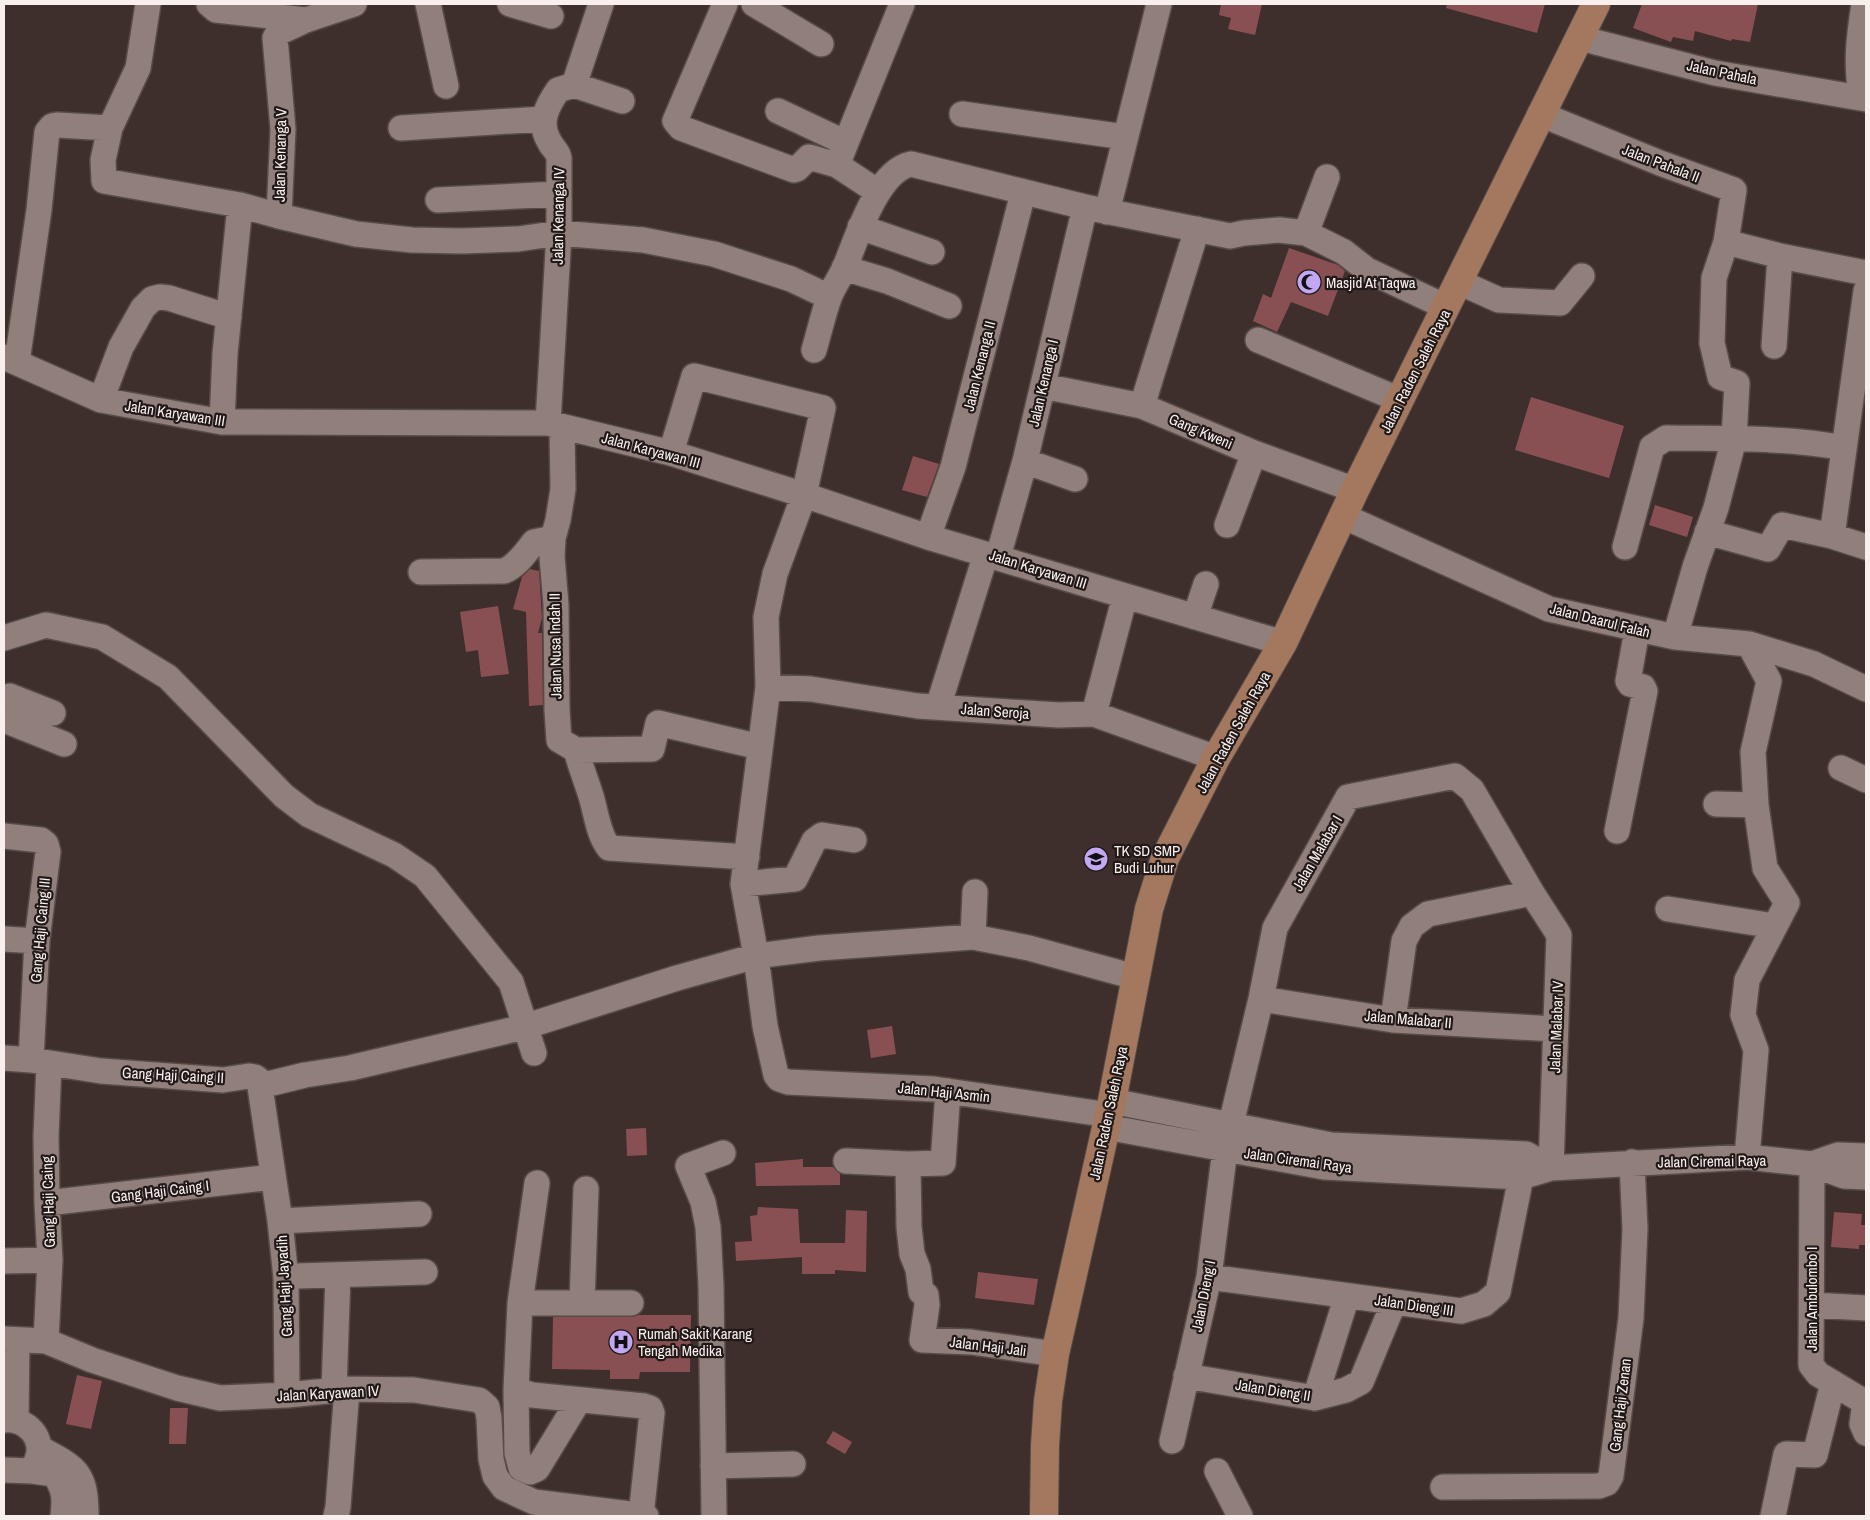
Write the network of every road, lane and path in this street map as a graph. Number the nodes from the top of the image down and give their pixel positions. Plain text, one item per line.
1 (148, 4) edge
2 (209, 4) edge
3 (351, 4) edge
4 (428, 4) edge
5 (510, 4) edge
6 (602, 4) edge
7 (725, 4) edge
8 (754, 4) edge
9 (902, 4) edge
10 (1159, 4) edge
11 (1596, 4) edge
12 (1864, 4) edge
13 (551, 16) dead end
14 (306, 20) junction
15 (1580, 38) junction
16 (821, 44) dead end
17 (574, 85) junction
18 (446, 86) dead end
19 (1864, 99) edge
20 (622, 101) dead end
21 (778, 111) dead end
22 (962, 114) dead end
23 (1540, 114) junction
24 (544, 119) junction
25 (110, 128) junction
26 (402, 128) dead end
27 (1126, 138) junction
28 (841, 154) junction
29 (1327, 177) dead end
30 (878, 192) junction
31 (1023, 193) junction
32 (558, 194) junction
33 (438, 200) dead end
34 (240, 205) junction
35 (1096, 210) junction
36 (279, 216) junction
37 (860, 227) junction
38 (1197, 229) junction
39 (559, 233) junction
40 (1306, 233) junction
41 (1726, 242) junction
42 (932, 252) dead end
43 (1780, 256) junction
44 (844, 268) junction
45 (1866, 273) edge
46 (1582, 276) dead end
47 (1459, 282) junction
48 (1866, 291) edge
49 (830, 297) junction
50 (949, 306) dead end
51 (1446, 308) junction
52 (228, 317) junction
53 (1258, 340) dead end
54 (1774, 346) dead end
55 (814, 350) dead end
56 (11, 359) edge
57 (1043, 386) junction
58 (100, 400) junction
59 (1400, 400) junction
60 (1142, 406) junction
61 (222, 422) junction
62 (555, 425) junction
63 (1734, 439) junction
64 (1844, 448) junction
65 (671, 453) junction
66 (1254, 453) junction
67 (1025, 461) junction
68 (1075, 479) dead end
69 (1355, 490) junction
70 (804, 495) junction
71 (1343, 516) junction
72 (1227, 525) dead end
73 (1707, 532) junction
74 (1832, 536) junction
75 (928, 537) junction
76 (553, 538) junction
77 (1625, 547) dead end
78 (1866, 548) edge
79 (992, 556) junction
80 (421, 572) dead end
81 (1206, 584) dead end
82 (1125, 596) junction
83 (1195, 616) junction
84 (1637, 630) junction
85 (1675, 637) junction
86 (4, 638) edge
87 (1284, 643) junction
88 (1749, 644) junction
89 (768, 687) junction
90 (1866, 689) edge
91 (6, 698) edge
92 (938, 707) junction
93 (53, 713) dead end
94 (1094, 714) junction
95 (4, 720) edge
96 (64, 744) dead end
97 (760, 747) junction
98 (576, 750) junction
99 (1216, 758) junction
100 (1841, 768) dead end
101 (1866, 780) edge
102 (1716, 804) dead end
103 (1756, 805) junction
104 (1617, 830) dead end
105 (4, 836) edge
106 (854, 840) dead end
107 (746, 857) junction
108 (743, 884) junction
109 (975, 892) dead end
110 (1532, 894) junction
111 (1668, 909) dead end
112 (1774, 926) junction
113 (973, 937) junction
114 (4, 939) edge
115 (37, 942) junction
116 (756, 956) junction
117 (1136, 976) junction
118 (1261, 999) junction
119 (522, 1018) junction
120 (1393, 1020) junction
121 (1555, 1029) junction
122 (534, 1053) dead end
123 (4, 1058) edge
124 (40, 1062) junction
125 (260, 1086) junction
126 (948, 1091) junction
127 (1109, 1114) junction
128 (1231, 1124) junction
129 (1225, 1149) junction
130 (724, 1153) dead end
131 (1866, 1156) edge
132 (1747, 1157) junction
133 (1362, 1158) junction
134 (846, 1161) dead end
135 (1632, 1162) junction
136 (908, 1164) junction
137 (1812, 1164) junction
138 (1552, 1168) junction
139 (273, 1177) junction
140 (1521, 1177) junction
141 (1866, 1177) edge
142 (537, 1183) dead end
143 (586, 1189) dead end
144 (47, 1204) junction
145 (419, 1214) dead end
146 (280, 1221) junction
147 (50, 1260) junction
148 (4, 1262) edge
149 (425, 1272) dead end
150 (297, 1276) dead end
151 (338, 1276) junction
152 (1209, 1277) junction
153 (1348, 1296) junction
154 (582, 1302) junction
155 (1394, 1302) junction
156 (520, 1303) junction
157 (630, 1303) dead end
158 (1812, 1305) junction
159 (1866, 1308) edge
160 (11, 1340) edge
161 (46, 1341) junction
162 (1054, 1354) junction
163 (1186, 1376) junction
164 (1833, 1383) junction
165 (340, 1390) junction
166 (516, 1390) junction
167 (287, 1394) junction
168 (1315, 1398) junction
169 (579, 1400) junction
170 (1865, 1403) edge
171 (10, 1420) edge
172 (1866, 1433) edge
173 (1172, 1440) dead end
174 (36, 1459) junction
175 (793, 1464) dead end
176 (713, 1466) junction
177 (4, 1470) edge
178 (1217, 1471) dead end
179 (1443, 1487) dead end
180 (63, 1516) edge
181 (86, 1516) edge
182 (336, 1516) edge
183 (643, 1516) edge
184 (714, 1516) edge
185 (1044, 1516) edge
186 (1240, 1516) edge
187 (1773, 1516) edge

1 - 25 street
2 - 14 street
3 - 14 street, Jalan Kenanga V
4 - 18 street
5 - 13 street
6 - 17 street
7 - 28 street
8 - 16 street
9 - 28 street
10 - 27 street, Jalan Kenanga I
11 - 15 main road, Jalan Raden Saleh Raya
12 - 19 street
14 - 36 street, Jalan Kenanga V
15 - 19 street, Jalan Pahala
15 - 23 main road, Jalan Raden Saleh Raya
17 - 20 street
17 - 24 street
21 - 28 street
22 - 27 street
23 - 41 street, Jalan Pahala II
23 - 47 main road, Jalan Raden Saleh Raya
24 - 26 street
24 - 32 street, Jalan Kenanga IV
25 - 34 street, Jalan Kenanga V
25 - 56 street
27 - 35 street, Jalan Kenanga I
28 - 30 street
29 - 40 street
30 - 31 street
30 - 37 street
31 - 35 street
31 - 75 street, Jalan Kenanga II
32 - 33 street
32 - 39 street, Jalan Kenanga IV
34 - 36 street, Jalan Kenanga V
34 - 52 street
35 - 38 street
35 - 57 street, Jalan Kenanga I
36 - 39 street
37 - 42 street
37 - 44 street
38 - 40 street
38 - 60 street
39 - 49 street
39 - 62 street, Jalan Kenanga IV
40 - 51 street
41 - 43 street
41 - 63 street
43 - 45 street
43 - 54 street
44 - 49 street
44 - 50 street
46 - 47 street
47 - 51 main road, Jalan Raden Saleh Raya
48 - 64 street
49 - 55 street
51 - 59 main road, Jalan Raden Saleh Raya
52 - 58 street
52 - 61 street
53 - 59 street
56 - 58 street, Jalan Karyawan III
57 - 60 street, Gang Kweni
57 - 67 street, Jalan Kenanga I
58 - 61 street, Jalan Karyawan III
59 - 69 main road, Jalan Raden Saleh Raya
60 - 66 street, Gang Kweni
61 - 62 street, Jalan Karyawan III
62 - 65 street, Jalan Karyawan III
62 - 76 street, Jalan Nusa Indah II
63 - 64 street
63 - 73 street
63 - 77 street
64 - 74 street
65 - 70 street, Jalan Karyawan III
65 - 70 street
66 - 69 street, Gang Kweni
66 - 72 street
67 - 68 street
67 - 79 street, Jalan Kenanga I
69 - 71 main road, Jalan Raden Saleh Raya
70 - 75 street, Jalan Karyawan III
70 - 89 street
71 - 84 street, Jalan Daarul Falah
71 - 87 main road, Jalan Raden Saleh Raya
73 - 74 street
73 - 85 street
74 - 78 street
75 - 79 street, Jalan Karyawan III
76 - 80 street
76 - 98 street, Jalan Nusa Indah II
79 - 82 street, Jalan Karyawan III
79 - 92 street, Jalan Kenanga I
81 - 83 street
82 - 83 street, Jalan Karyawan III
82 - 94 street
83 - 87 street, Jalan Karyawan III
84 - 85 street, Jalan Daarul Falah
84 - 104 street
85 - 88 street, Jalan Daarul Falah
86 - 119 street
87 - 99 main road, Jalan Raden Saleh Raya
88 - 90 street, Jalan Daarul Falah
88 - 103 street
89 - 92 street, Jalan Seroja
89 - 97 street
91 - 93 street
92 - 94 street, Jalan Seroja
94 - 99 street, Jalan Seroja
95 - 96 street
97 - 98 street
97 - 107 street
98 - 107 street
99 - 117 main road, Jalan Raden Saleh Raya
100 - 101 street
102 - 103 street
103 - 112 street
105 - 115 street, Gang Haji Caing III
106 - 108 street
107 - 108 street
108 - 116 street
109 - 113 street
110 - 118 street, Jalan Malabar I
110 - 120 street
110 - 121 street, Jalan Malabar IV
111 - 112 street
112 - 132 street
113 - 116 street
113 - 117 street
114 - 115 street
115 - 124 street, Gang Haji Caing III
116 - 119 street
116 - 126 street, Jalan Haji Asmin
117 - 127 main road, Jalan Raden Saleh Raya
118 - 120 street, Jalan Malabar II
118 - 128 street, Jalan Malabar I
119 - 122 street
119 - 125 street
120 - 121 street, Jalan Malabar II
121 - 138 street, Jalan Malabar IV
123 - 124 street
124 - 125 street, Gang Haji Caing II
124 - 144 street, Gang Haji Caing
125 - 139 street
126 - 127 street, Jalan Haji Asmin
126 - 136 street
127 - 128 street, Jalan Ciremai Raya
127 - 129 street, Jalan Ciremai Raya
127 - 162 main road, Jalan Raden Saleh Raya
128 - 129 street, Jalan Malabar I
128 - 133 street, Jalan Ciremai Raya
129 - 133 street, Jalan Ciremai Raya
129 - 152 street, Jalan Dieng I
130 - 176 street
131 - 137 street, Jalan Ciremai Raya
132 - 135 street, Jalan Ciremai Raya
132 - 137 street, Jalan Ciremai Raya
133 - 138 street, Jalan Ciremai Raya
133 - 140 street, Jalan Ciremai Raya
134 - 136 street
135 - 138 street, Jalan Ciremai Raya
135 - 179 street, Gang Haji Zenan
136 - 162 street, Jalan Haji Jali
137 - 141 street, Jalan Ciremai Raya
137 - 158 street, Jalan Ambulombo I
138 - 140 street, Jalan Ciremai Raya
139 - 144 street, Gang Haji Caing I
139 - 146 street, Gang Haji Jayadih
140 - 155 street, Jalan Dieng III
142 - 156 street
143 - 154 street
144 - 147 street, Gang Haji Caing
145 - 146 street
146 - 167 street, Gang Haji Jayadih
147 - 148 street
147 - 161 street, Gang Haji Caing
149 - 151 street
150 - 151 street
151 - 165 street
152 - 153 street, Jalan Dieng III
152 - 163 street, Jalan Dieng I
153 - 155 street, Jalan Dieng III
153 - 168 street
154 - 156 street
154 - 157 street
155 - 168 street, Jalan Dieng II
156 - 166 street
158 - 159 street
158 - 164 street, Jalan Ambulombo I
160 - 161 street, Jalan Karyawan IV
160 - 171 street
161 - 167 street, Jalan Karyawan IV
162 - 185 main road, Jalan Raden Saleh Raya
163 - 168 street, Jalan Dieng II
163 - 173 street, Jalan Dieng I
164 - 170 street, Jalan Ambulombo I
164 - 187 street
165 - 167 street, Jalan Karyawan IV
165 - 182 street
165 - 183 street, Jalan Karyawan IV
166 - 169 street
166 - 169 street
169 - 183 street
170 - 172 street
171 - 174 street
174 - 177 street
174 - 180 street
174 - 181 street
175 - 176 street
176 - 184 street
178 - 186 street

